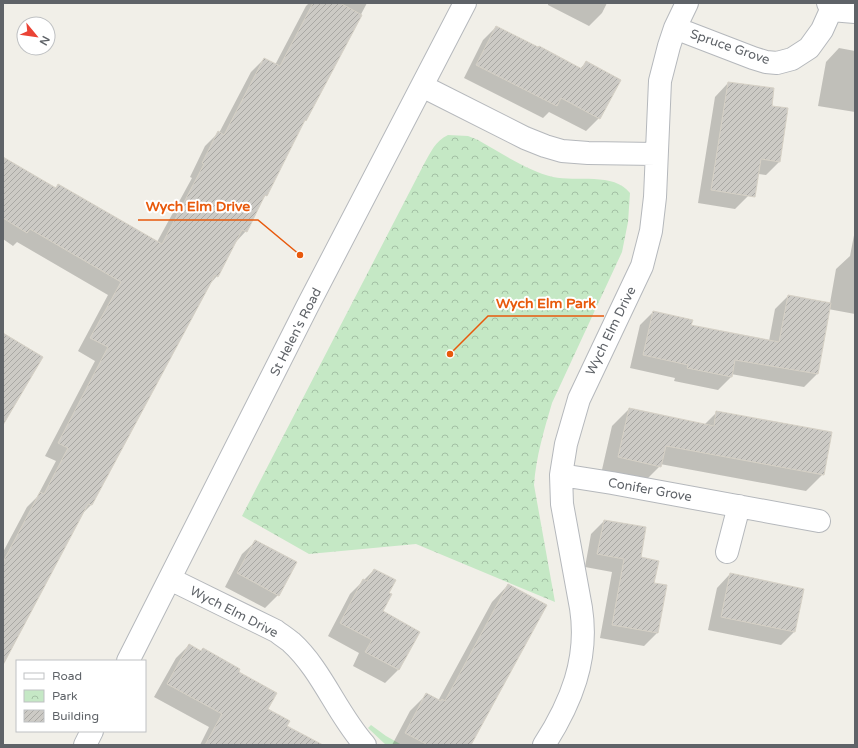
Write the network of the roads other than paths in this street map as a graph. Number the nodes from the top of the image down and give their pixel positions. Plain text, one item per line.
1 (465, 3) edge
2 (687, 3) edge
3 (830, 7) edge
4 (855, 12) edge
5 (676, 28) junction
6 (422, 86) junction
7 (656, 154) junction
8 (561, 475) junction
9 (739, 506) junction
10 (819, 521) dead end
11 (727, 552) dead end
12 (170, 579) junction
13 (129, 660) edge
14 (92, 732) edge
15 (85, 745) edge
16 (365, 745) edge
17 (544, 745) edge

1 - 6 street, St Helen's Road
2 - 5 street, Wych Elm Drive
3 - 4 street, Spruce Grove
3 - 5 street, Spruce Grove
5 - 7 street, Wych Elm Drive
6 - 7 street
6 - 12 street, St Helen's Road
7 - 8 street, Wych Elm Drive
8 - 9 street, Conifer Grove
8 - 17 street, Wych Elm Drive
9 - 10 street, Conifer Grove
9 - 11 street
12 - 13 street, St Helen's Road
12 - 16 street, Wych Elm Drive
14 - 15 street

